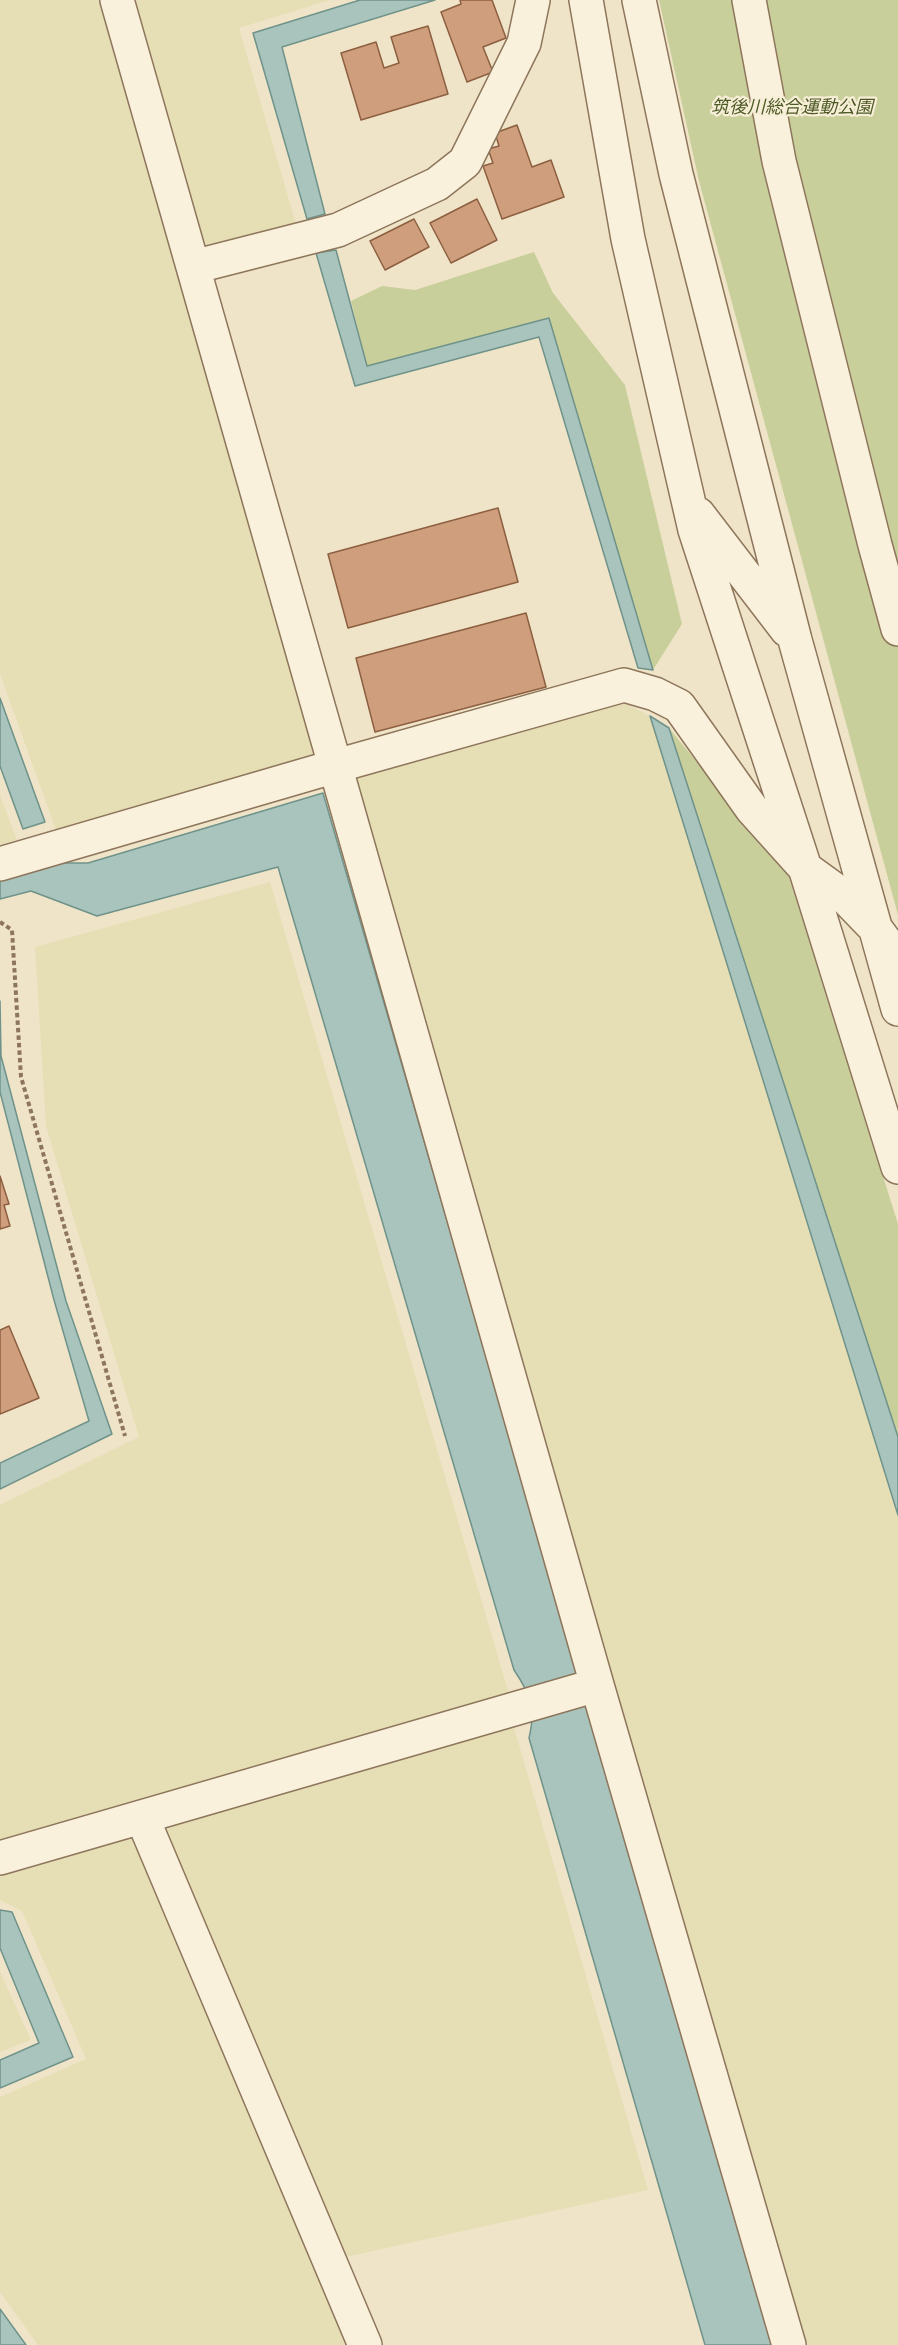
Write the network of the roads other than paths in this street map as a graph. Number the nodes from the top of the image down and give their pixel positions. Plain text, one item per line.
1 (117, 0) edge
2 (533, 0) edge
3 (586, 0) edge
4 (639, 0) edge
5 (749, 0) edge
6 (193, 267) junction
7 (690, 503) junction
8 (898, 629) edge
9 (795, 640) junction
10 (336, 766) junction
11 (0, 864) edge
12 (805, 868) junction
13 (876, 929) junction
14 (898, 959) edge
15 (898, 1009) edge
16 (898, 1167) edge
17 (597, 1684) junction
18 (142, 1817) junction
19 (0, 1858) edge
20 (365, 2345) edge
21 (789, 2345) edge

1 - 6 street
2 - 6 street
3 - 7 street
4 - 9 street
5 - 8 street
6 - 10 street
7 - 9 street
7 - 12 street
9 - 13 street
10 - 11 street
10 - 12 street
10 - 17 street
12 - 13 street
12 - 16 street
13 - 14 street
13 - 15 street
17 - 18 street
17 - 21 street
18 - 19 street
18 - 20 street

